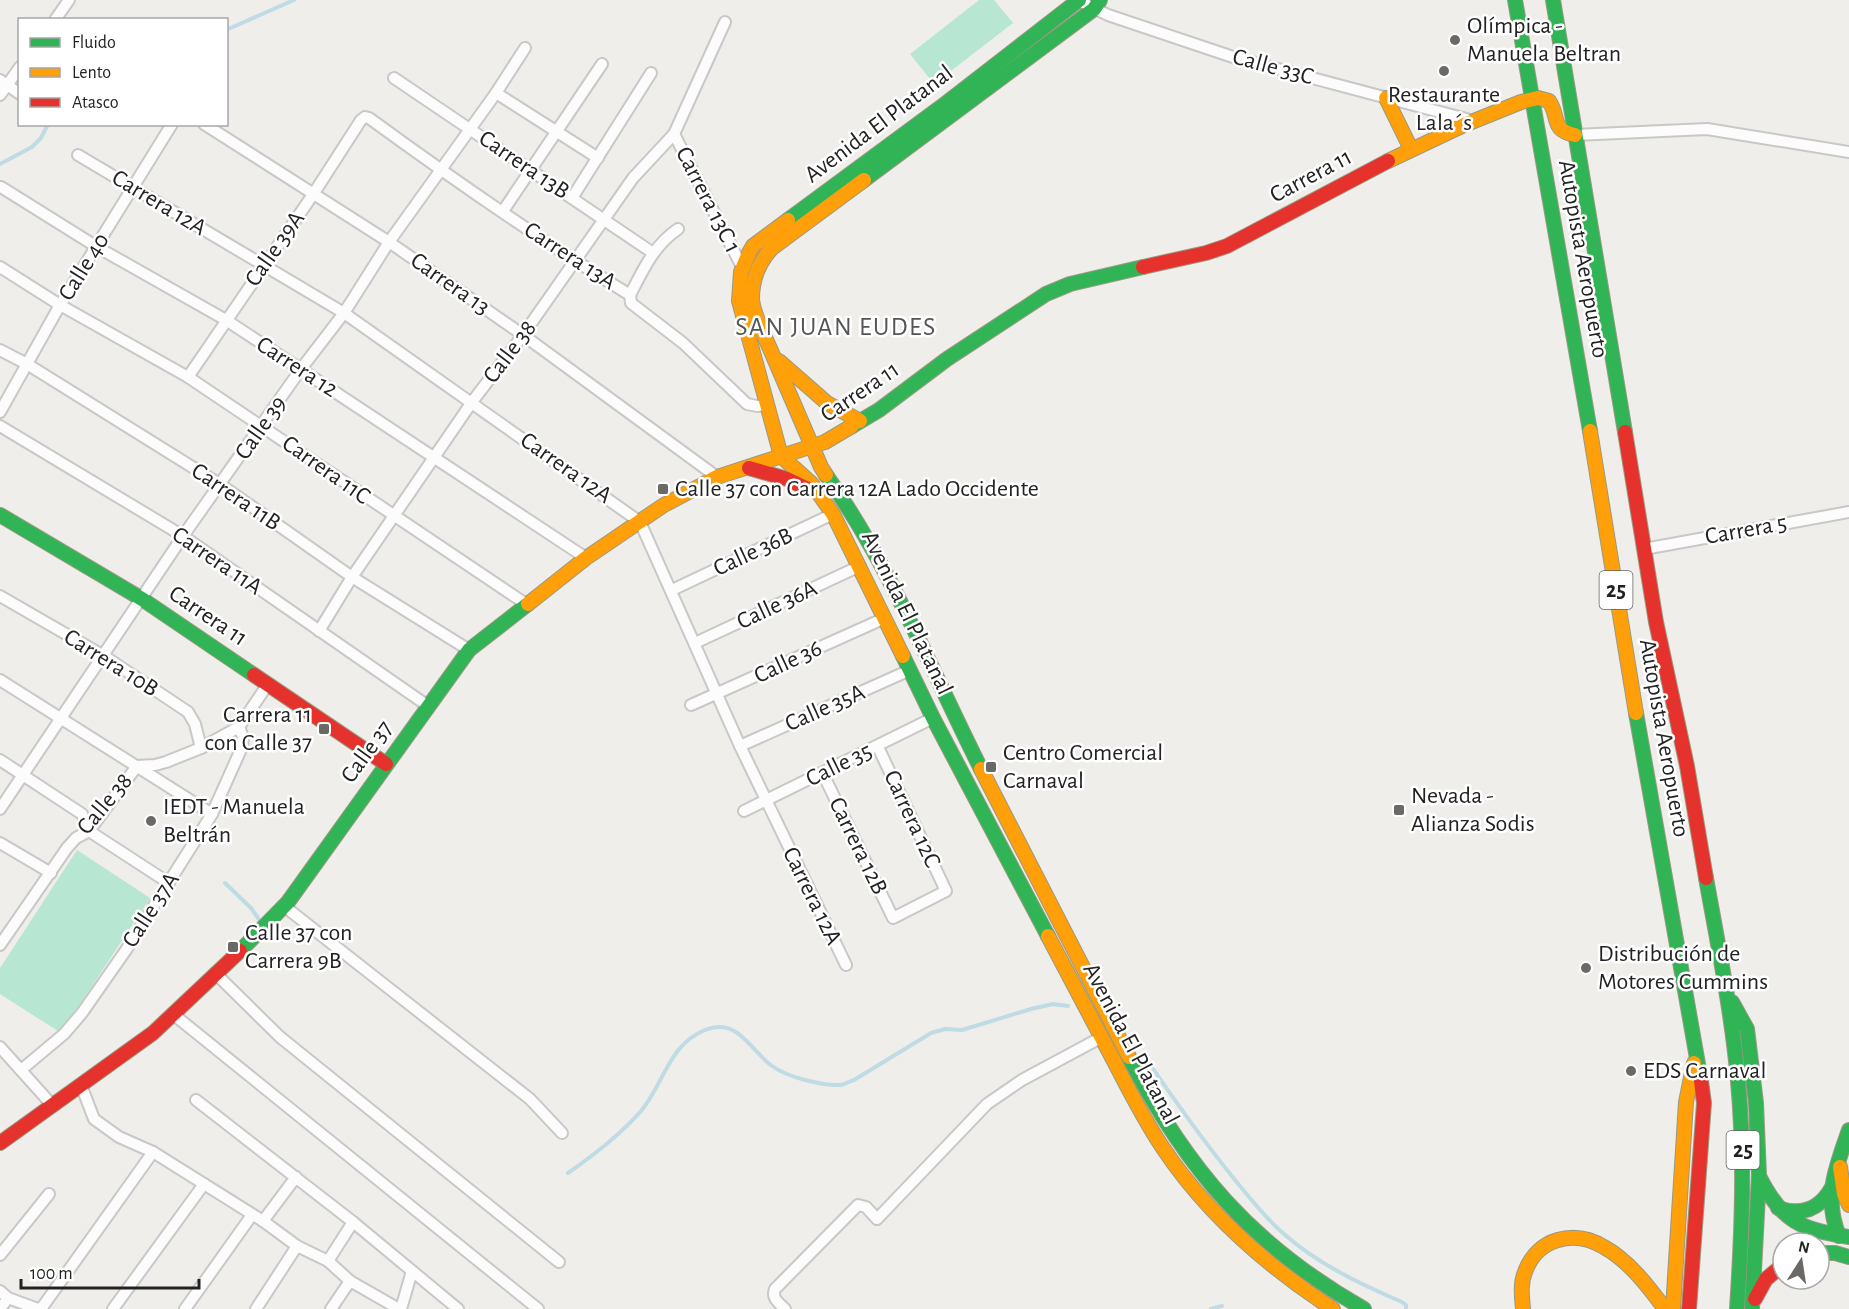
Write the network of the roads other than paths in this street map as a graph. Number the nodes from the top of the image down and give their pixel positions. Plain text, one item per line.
1 (69, 0) edge
2 (1078, 0) edge
3 (1515, 0) edge
4 (1553, 0) edge
5 (1097, 4) edge
6 (56, 18) edge
7 (725, 22) dead end
8 (525, 48) dead end
9 (602, 64) dead end
10 (18, 70) edge
11 (651, 73) dead end
12 (394, 78) dead end
13 (3, 82) edge
14 (18, 93) edge
15 (496, 93) junction
16 (0, 95) edge
17 (1386, 98) junction
18 (1532, 99) junction
19 (361, 120) joint
20 (1474, 121) junction
21 (171, 126) edge
22 (207, 126) edge
23 (469, 129) junction
24 (556, 133) junction
25 (674, 134) junction
26 (1575, 135) junction
27 (1411, 149) junction
28 (1849, 152) edge
29 (78, 155) dead end
30 (598, 158) junction
31 (440, 170) junction
32 (530, 170) junction
33 (1, 187) edge
34 (134, 188) junction
35 (314, 193) junction
36 (572, 198) junction
37 (503, 211) junction
38 (605, 219) junction
39 (678, 229) dead end
40 (389, 242) junction
41 (97, 247) junction
42 (653, 253) junction
43 (575, 261) junction
44 (741, 265) junction
45 (264, 266) junction
46 (0, 267) edge
47 (630, 295) junction
48 (60, 305) junction
49 (344, 313) junction
50 (226, 320) junction
51 (523, 335) junction
52 (0, 350) edge
53 (772, 354) junction
54 (27, 364) junction
55 (301, 369) junction
56 (188, 377) junction
57 (472, 402) junction
58 (767, 405) junction
59 (0, 412) edge
60 (861, 421) junction
61 (0, 426) edge
62 (262, 426) junction
63 (813, 447) junction
64 (781, 456) junction
65 (435, 458) junction
66 (746, 467) junction
67 (717, 477) junction
68 (221, 485) junction
69 (822, 496) junction
70 (1849, 512) edge
71 (833, 514) junction
72 (0, 515) edge
73 (394, 517) junction
74 (640, 522) junction
75 (183, 536) junction
76 (1644, 549) junction
77 (586, 558) junction
78 (860, 566) junction
79 (352, 577) junction
80 (672, 590) junction
81 (0, 596) edge
82 (142, 599) junction
83 (526, 604) junction
84 (885, 618) junction
85 (319, 631) junction
86 (695, 643) junction
87 (469, 650) junction
88 (104, 656) junction
89 (910, 670) junction
90 (0, 680) edge
91 (268, 684) junction
92 (716, 694) junction
93 (691, 705) dead end
94 (428, 706) junction
95 (933, 718) junction
96 (62, 719) junction
97 (239, 727) junction
98 (740, 746) junction
99 (878, 747) junction
100 (201, 748) junction
101 (0, 760) edge
102 (386, 764) junction
103 (136, 766) junction
104 (823, 774) junction
105 (24, 775) junction
106 (765, 800) junction
107 (0, 809) edge
108 (744, 811) dead end
109 (212, 814) junction
110 (89, 831) junction
111 (0, 843) edge
112 (51, 873) junction
113 (169, 883) junction
114 (284, 906) junction
115 (1052, 909) junction
116 (893, 918) joint
117 (1038, 918) junction
118 (0, 945) edge
119 (846, 965) dead end
120 (215, 973) junction
121 (1726, 992) junction
122 (173, 1014) junction
123 (1102, 1037) junction
124 (0, 1047) edge
125 (1697, 1049) junction
126 (21, 1070) junction
127 (81, 1085) junction
128 (196, 1100) dead end
129 (53, 1107) junction
130 (1849, 1130) edge
131 (562, 1133) dead end
132 (0, 1143) edge
133 (153, 1152) junction
134 (1841, 1154) junction
135 (1759, 1175) junction
136 (296, 1177) junction
137 (204, 1184) junction
138 (1832, 1187) junction
139 (49, 1194) dead end
140 (1849, 1205) edge
141 (1777, 1208) junction
142 (252, 1215) junction
143 (263, 1221) junction
144 (353, 1222) junction
145 (1844, 1236) edge
146 (297, 1246) junction
147 (1831, 1254) edge
148 (0, 1255) edge
149 (1849, 1257) edge
150 (328, 1261) junction
151 (559, 1262) dead end
152 (412, 1271) junction
153 (1771, 1274) edge
154 (350, 1281) junction
155 (4, 1294) edge
156 (0, 1308) edge
157 (1752, 1308) edge
158 (39, 1309) edge
159 (113, 1309) edge
160 (185, 1309) edge
161 (256, 1309) edge
162 (331, 1309) edge
163 (400, 1309) edge
164 (458, 1309) edge
165 (538, 1309) edge
166 (785, 1309) edge
167 (1333, 1309) edge
168 (1364, 1309) edge
169 (1523, 1309) edge
170 (1665, 1309) edge
171 (1673, 1309) edge
172 (1689, 1309) edge
173 (1737, 1309) edge

1 - 6 street
2 - 5 street, Calle 33C
2 - 44 main road, Avenida El Platanal
3 - 18 main road, Autopista Aeropuerto / 25
4 - 26 main road, Autopista Aeropuerto / 25
5 - 17 street, Calle 33C
5 - 53 main road, Avenida El Platanal
7 - 25 street, Calle 38
8 - 15 street, Calle 39
9 - 24 street
10 - 13 street
11 - 30 street
12 - 23 street, Carrera 13B
13 - 14 street
13 - 16 street
15 - 23 street, Calle 39
15 - 24 street
17 - 20 street, Calle 33C
17 - 27 main road
18 - 20 main road, Carrera 11
18 - 26 main road
18 - 125 main road, Autopista Aeropuerto / 25
19 - 31 street, Carrera 13A
19 - 35 street, Calle 39A
20 - 27 main road, Carrera 11
21 - 34 street, Calle 40
22 - 35 street, Carrera 13
23 - 31 street, Calle 39
23 - 32 street, Carrera 13B
24 - 30 street
24 - 32 street
25 - 38 street, Calle 38
25 - 44 street, Carrera 13C 1
26 - 28 street
26 - 76 main road, Autopista Aeropuerto / 25
27 - 60 main road, Carrera 11
29 - 34 street, Carrera 12A
30 - 36 street
31 - 37 street, Carrera 13A
31 - 40 street, Calle 39
32 - 36 street, Carrera 13B
32 - 37 street
33 - 41 street, Carrera 12
34 - 41 street, Calle 40
34 - 45 street, Carrera 12A
35 - 40 street, Carrera 13
35 - 45 street, Calle 39A
36 - 38 street, Carrera 13B
37 - 43 street, Carrera 13A
38 - 42 street, Carrera 13B
38 - 43 street, Calle 38
39 - 42 street
40 - 49 street, Calle 39
40 - 51 street, Carrera 13
41 - 48 street, Calle 40
41 - 50 street, Carrera 12
42 - 47 street
43 - 47 street, Carrera 13A
43 - 51 street, Calle 38
44 - 58 main road
45 - 49 street, Carrera 12A
45 - 50 street, Calle 39A
46 - 48 street, Carrera 11C
47 - 58 street, Carrera 13A
48 - 54 street, Calle 40
48 - 56 street, Carrera 11C
49 - 55 street, Calle 39
49 - 57 street, Carrera 12A
50 - 55 street, Carrera 12
50 - 56 street, Calle 39A
51 - 57 street, Calle 38
51 - 67 street, Carrera 13
52 - 54 street, Carrera 11B
53 - 60 main road
53 - 63 main road, Avenida El Platanal
54 - 59 street, Calle 40
54 - 68 street, Carrera 11B
55 - 62 street, Calle 39
55 - 65 street, Carrera 12
56 - 62 street, Carrera 11C
57 - 65 street, Calle 38
57 - 74 street, Carrera 12A
58 - 64 main road
60 - 63 main road, Carrera 11
61 - 75 street, Carrera 11A
62 - 68 street, Calle 39
62 - 73 street, Carrera 11C
63 - 64 main road, Calle 37
63 - 115 main road, Avenida El Platanal
64 - 66 main road, Calle 37
64 - 69 main road, Avenida El Platanal
65 - 73 street, Calle 38
65 - 77 street, Carrera 12
66 - 67 main road, Calle 37
66 - 69 main road
67 - 74 main road, Calle 37
68 - 75 street, Calle 39
68 - 79 street, Carrera 11B
69 - 71 main road, Avenida El Platanal
70 - 76 street, Carrera 5
71 - 78 main road, Avenida El Platanal
71 - 80 street, Calle 36B
72 - 82 main road, Carrera 11
73 - 79 street, Calle 38
73 - 83 street, Carrera 11C
74 - 77 main road, Calle 37
74 - 80 street, Carrera 12A
75 - 82 street, Calle 39
75 - 85 street, Carrera 11A
76 - 121 main road, Autopista Aeropuerto / 25
77 - 83 main road, Calle 37
78 - 84 main road, Avenida El Platanal
78 - 86 street, Calle 36A
79 - 85 street, Calle 38
79 - 87 street, Carrera 11B
80 - 86 street, Carrera 12A
81 - 88 street, Carrera 10B
82 - 88 street, Calle 39
82 - 91 main road, Carrera 11
83 - 87 main road, Calle 37
84 - 89 main road, Avenida El Platanal
84 - 92 street, Calle 36
85 - 94 street, Carrera 11A
86 - 92 street, Carrera 12A
87 - 94 main road, Calle 37
88 - 96 street, Calle 39
88 - 100 street, Carrera 10B
89 - 95 main road, Avenida El Platanal
89 - 98 street, Calle 35A
90 - 96 street
91 - 97 street, Calle 38
91 - 102 main road, Carrera 11
92 - 93 street, Calle 36
92 - 98 street, Carrera 12A
94 - 102 main road, Calle 37
95 - 99 street, Calle 35
95 - 117 main road, Avenida El Platanal
96 - 103 street
96 - 105 street, Calle 39
97 - 100 street, Calle 38
97 - 109 street, Calle 37A
98 - 106 street, Carrera 12A
99 - 104 street, Calle 35
99 - 116 street, Carrera 12C
100 - 103 street, Calle 38
101 - 105 street
102 - 114 main road, Calle 37
103 - 109 street
103 - 110 street, Calle 38
104 - 106 street, Calle 35
104 - 116 street, Carrera 12B
105 - 107 street, Calle 39
105 - 110 street
106 - 108 street, Calle 35
106 - 119 street, Carrera 12A
109 - 113 street, Calle 37A
110 - 112 street, Calle 38
110 - 113 street
111 - 112 street
112 - 118 street, Calle 38
113 - 126 street, Calle 37A
114 - 120 main road, Calle 37
114 - 131 street
115 - 117 main road
115 - 168 main road, Avenida El Platanal
117 - 123 main road, Avenida El Platanal
120 - 122 main road, Calle 37
120 - 151 street
121 - 135 main road
121 - 173 main road, Autopista Aeropuerto / 25
122 - 127 main road, Calle 37
122 - 165 street
123 - 166 street
123 - 167 main road, Avenida El Platanal
124 - 126 street
125 - 171 main road
125 - 172 main road, Autopista Aeropuerto / 25
126 - 129 street
127 - 129 main road, Calle 37
127 - 133 street
128 - 136 street
129 - 132 main road, Calle 37
130 - 134 main road
133 - 137 street
133 - 158 street
134 - 138 main road
134 - 140 main road
135 - 141 main road
135 - 157 main road
136 - 143 street
136 - 144 street
137 - 142 street
137 - 159 street
138 - 141 main road
138 - 145 main road
139 - 148 street
141 - 145 main road
142 - 143 street
142 - 160 street
143 - 146 street
144 - 150 street
144 - 152 street
146 - 150 street
146 - 161 street
147 - 149 main road
150 - 154 street
152 - 163 street
152 - 164 street
153 - 157 main road
154 - 162 street
154 - 163 street
155 - 156 street
155 - 158 street
169 - 170 main road

